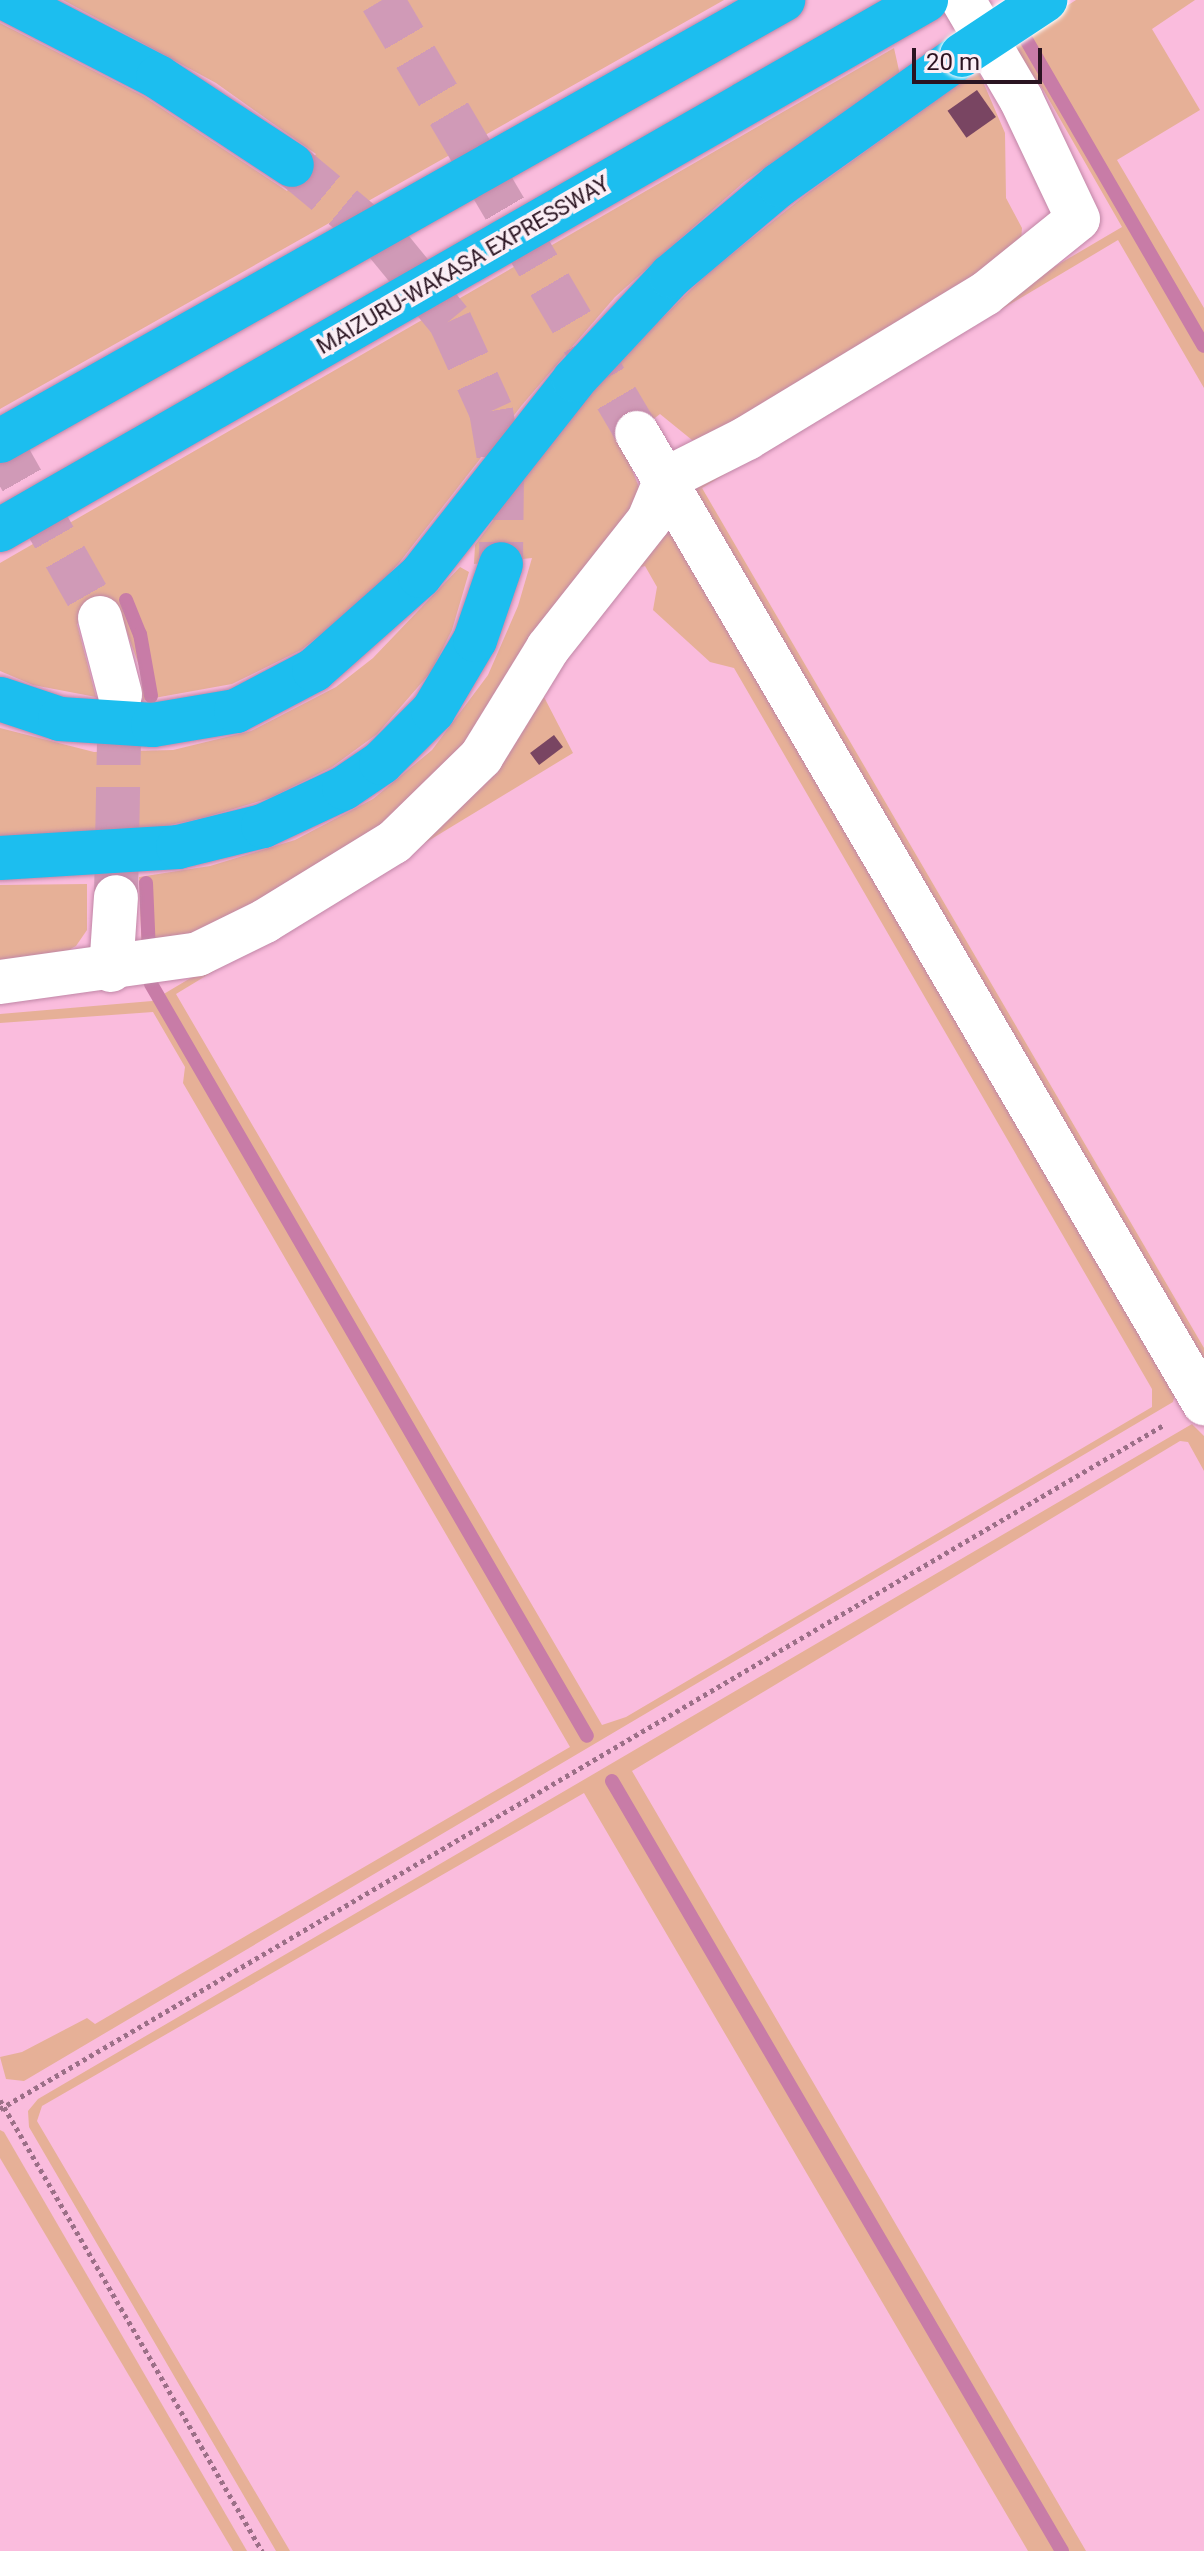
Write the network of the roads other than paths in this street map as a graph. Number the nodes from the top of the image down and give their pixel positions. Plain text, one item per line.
1 (9, 0) edge
2 (783, 0) edge
3 (926, 0) edge
4 (963, 0) edge
5 (1045, 0) edge
6 (292, 165) tunnel mouth
7 (637, 433) tunnel mouth
8 (0, 441) edge
9 (666, 479) junction
10 (0, 530) edge
11 (501, 564) tunnel mouth
12 (100, 618) tunnel mouth
13 (120, 694) tunnel mouth
14 (0, 699) edge
15 (0, 858) edge
16 (116, 897) tunnel mouth
17 (111, 970) junction
18 (0, 982) edge
19 (1204, 1403) edge

1 - 6 highway
2 - 8 highway
3 - 10 highway, MAIZURU-WAKASA EXPRESSWAY
4 - 9 street
5 - 14 highway, bridge
7 - 9 street
9 - 17 street
9 - 19 street
11 - 15 highway
12 - 13 street
16 - 17 street
17 - 18 street

